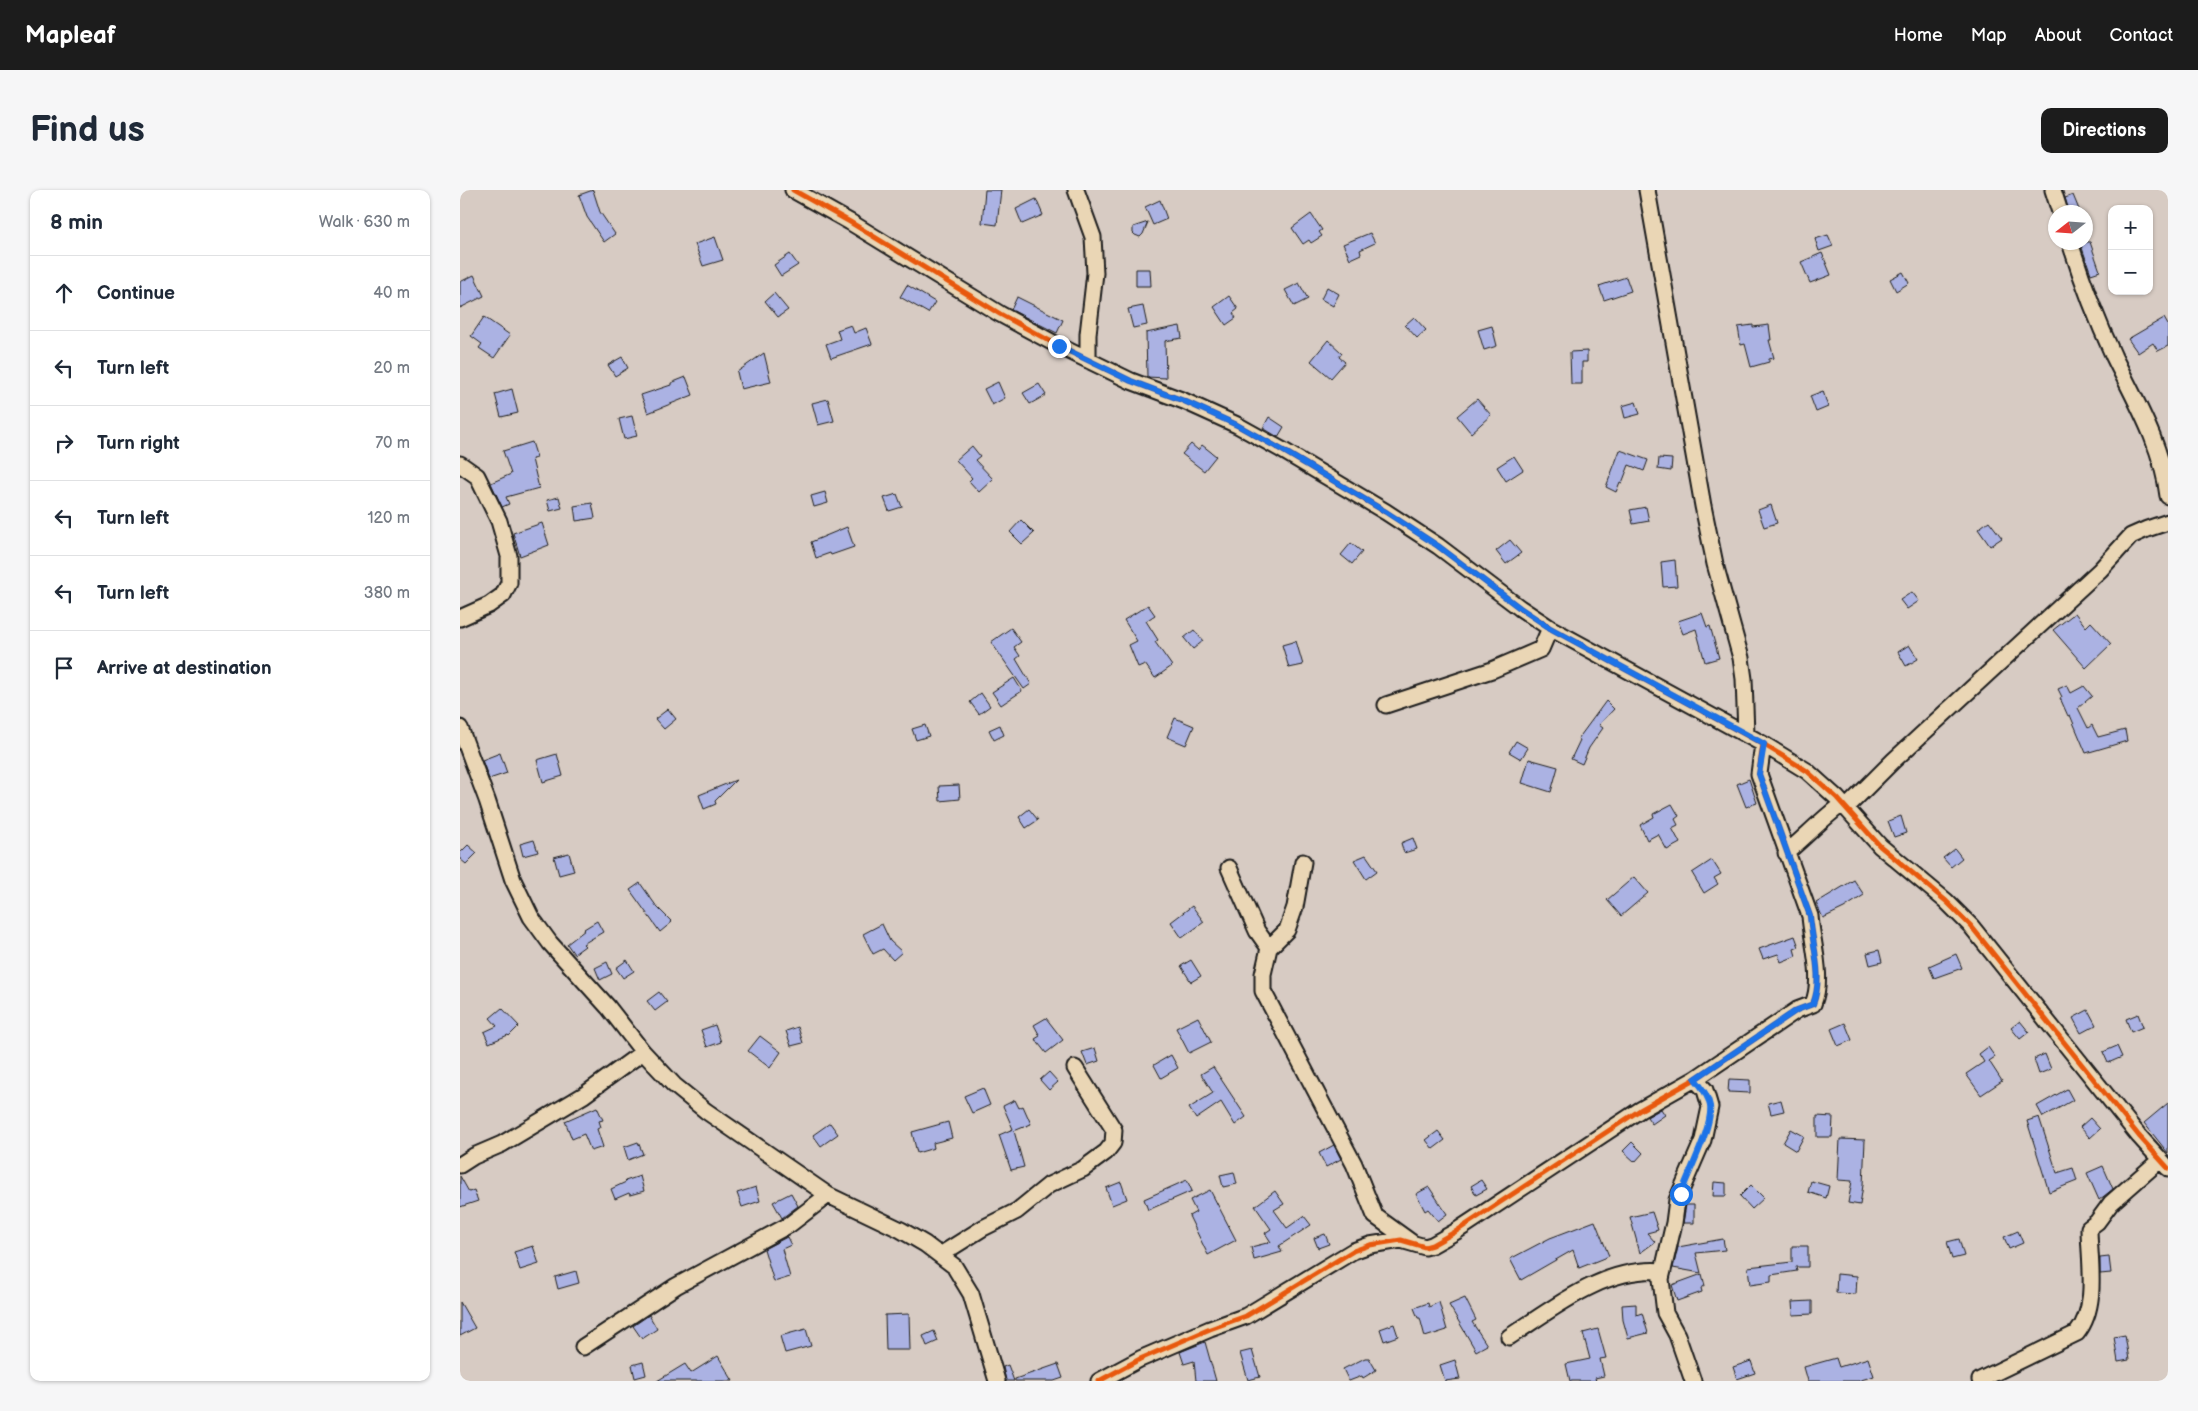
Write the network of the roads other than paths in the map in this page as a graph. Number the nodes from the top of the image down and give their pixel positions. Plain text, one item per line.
1 (792, 190) edge
2 (1076, 190) edge
3 (1647, 190) edge
4 (2053, 190) edge
5 (2058, 205) edge
6 (2073, 250) edge
7 (1088, 360) junction
8 (460, 464) edge
9 (2168, 496) edge
10 (2168, 522) edge
11 (460, 618) edge
12 (1550, 628) junction
13 (1386, 705) dead end
14 (460, 728) edge
15 (1746, 734) junction
16 (1764, 744) junction
17 (1844, 806) junction
18 (1786, 854) junction
19 (1304, 862) dead end
20 (1229, 868) dead end
21 (1269, 948) junction
22 (643, 1052) junction
23 (1075, 1068) dead end
24 (1695, 1079) junction
25 (2164, 1164) edge
26 (460, 1165) edge
27 (828, 1195) junction
28 (1412, 1243) junction
29 (940, 1255) junction
30 (1663, 1271) junction
31 (1509, 1337) dead end
32 (583, 1347) dead end
33 (1980, 1380) edge
34 (997, 1381) edge
35 (1099, 1381) edge
36 (1693, 1381) edge

1 - 7 street
2 - 7 street
3 - 15 street
4 - 5 street
6 - 9 street
7 - 12 street
8 - 11 street
10 - 17 street
12 - 13 street
12 - 15 street
14 - 22 street
15 - 16 street
16 - 17 street
16 - 18 street
17 - 18 street
17 - 25 street
18 - 24 street
19 - 21 street
20 - 21 street
21 - 28 street
22 - 26 street
22 - 27 street
23 - 29 street
24 - 28 street
24 - 30 street
25 - 33 street
27 - 29 street
27 - 32 street
28 - 35 street
29 - 34 street
30 - 31 street
30 - 36 street

